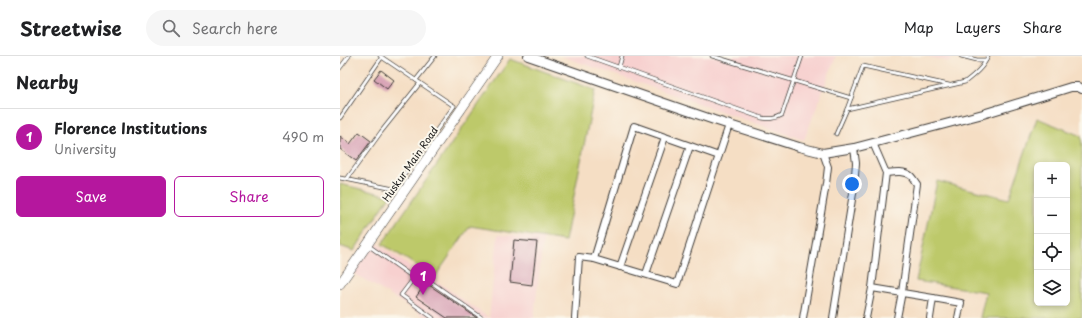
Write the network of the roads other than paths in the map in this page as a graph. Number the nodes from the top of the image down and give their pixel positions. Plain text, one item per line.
1 (349, 56) edge
2 (381, 56) edge
3 (435, 56) edge
4 (498, 56) edge
5 (528, 56) edge
6 (587, 56) edge
7 (622, 56) edge
8 (712, 56) edge
9 (802, 56) edge
10 (960, 56) edge
11 (988, 56) edge
12 (986, 60) junction
13 (619, 67) junction
14 (340, 68) edge
15 (418, 81) junction
16 (793, 81) junction
17 (951, 86) junction
18 (1082, 89) edge
19 (851, 98) junction
20 (457, 108) junction
21 (847, 109) junction
22 (340, 118) edge
23 (729, 125) junction
24 (836, 134) dead end
25 (665, 137) junction
26 (873, 143) junction
27 (690, 146) junction
28 (854, 148) junction
29 (823, 153) junction
30 (719, 156) junction
31 (886, 174) junction
32 (340, 178) edge
33 (347, 179) junction
34 (367, 245) junction
35 (594, 259) junction
36 (620, 267) junction
37 (646, 274) junction
38 (414, 278) junction
39 (340, 284) edge
40 (872, 288) junction
41 (902, 292) junction
42 (933, 298) junction
43 (433, 318) edge
44 (482, 318) edge
45 (575, 318) edge
46 (803, 318) edge
47 (833, 318) edge
48 (866, 318) edge
49 (898, 318) edge
50 (930, 318) edge
51 (958, 318) edge

1 - 14 lane
2 - 15 lane
2 - 22 lane
3 - 15 lane
4 - 20 main road, Huskur Main Road
5 - 23 street
6 - 13 lane
7 - 13 lane
8 - 16 lane
9 - 16 lane
10 - 12 lane
11 - 12 lane
12 - 17 lane
13 - 16 lane
15 - 20 lane
15 - 33 lane
16 - 19 lane
17 - 19 lane
17 - 21 lane
18 - 26 street
19 - 21 lane
20 - 33 lane
20 - 34 main road, Huskur Main Road
21 - 24 lane
23 - 29 street
23 - 30 street
25 - 27 street
25 - 35 street
25 - 36 street
26 - 28 street
26 - 31 street
27 - 30 street
27 - 37 street
28 - 29 street
28 - 47 street
29 - 46 street
30 - 37 street
31 - 40 street
31 - 41 street
32 - 33 lane
34 - 38 lane
34 - 39 main road, Huskur Main Road
35 - 36 street
35 - 45 street
36 - 37 street
38 - 43 lane
38 - 44 lane
40 - 41 street
40 - 48 street
41 - 42 street
41 - 49 street
42 - 50 street
42 - 51 street

